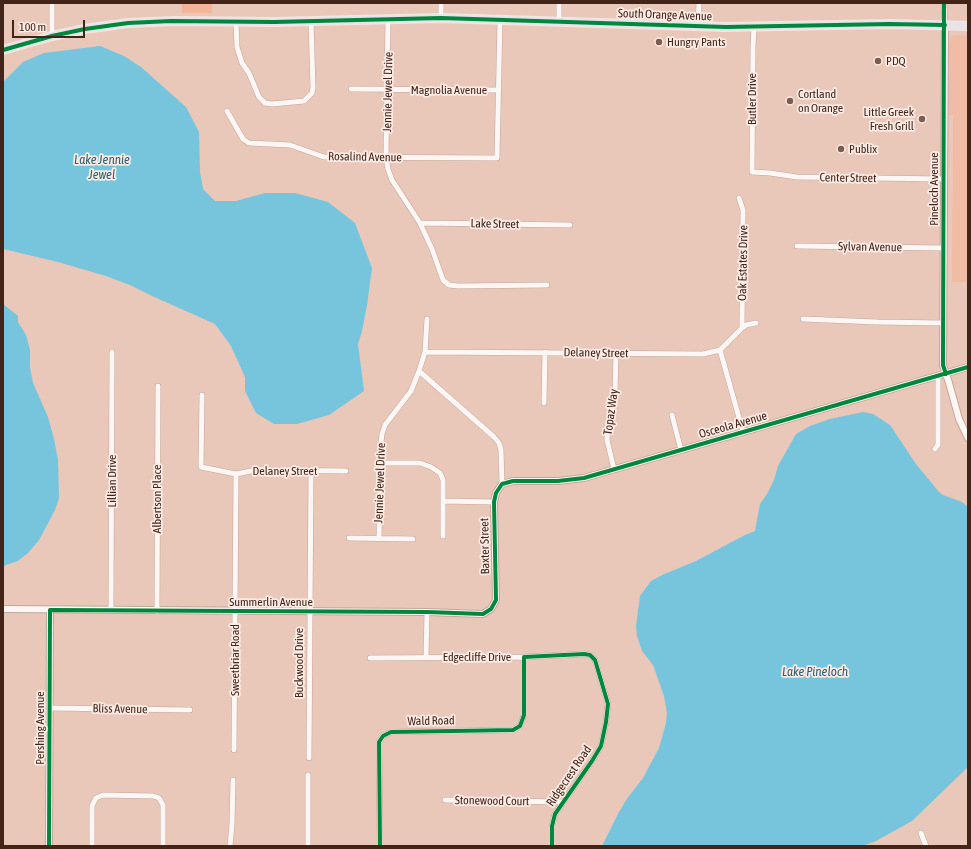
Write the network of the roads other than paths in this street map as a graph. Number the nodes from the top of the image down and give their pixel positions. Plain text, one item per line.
1 (52, 3) edge
2 (441, 3) edge
3 (559, 3) edge
4 (699, 3) edge
5 (944, 3) edge
6 (441, 18) junction
7 (388, 19) junction
8 (500, 20) junction
9 (236, 22) junction
10 (311, 22) junction
11 (559, 22) junction
12 (945, 25) junction
13 (968, 26) edge
14 (698, 27) junction
15 (754, 27) junction
16 (52, 36) junction
17 (3, 50) edge
18 (351, 90) dead end
19 (388, 90) junction
20 (498, 90) junction
21 (227, 112) dead end
22 (386, 157) junction
23 (752, 172) joint
24 (944, 179) junction
25 (739, 198) dead end
26 (420, 223) junction
27 (570, 225) dead end
28 (797, 246) dead end
29 (943, 248) junction
30 (546, 285) dead end
31 (427, 319) dead end
32 (803, 319) dead end
33 (756, 323) dead end
34 (943, 323) junction
35 (742, 328) junction
36 (720, 350) junction
37 (112, 352) dead end
38 (425, 352) junction
39 (545, 352) junction
40 (616, 353) junction
41 (968, 367) edge
42 (419, 371) junction
43 (946, 374) junction
44 (938, 376) junction
45 (158, 386) dead end
46 (202, 395) dead end
47 (544, 402) dead end
48 (672, 415) dead end
49 (743, 432) junction
50 (968, 438) edge
51 (681, 450) junction
52 (935, 450) dead end
53 (380, 463) junction
54 (614, 469) junction
55 (311, 471) junction
56 (346, 471) dead end
57 (236, 474) junction
58 (502, 484) junction
59 (443, 501) junction
60 (494, 502) junction
61 (443, 536) dead end
62 (349, 538) dead end
63 (379, 538) junction
64 (413, 539) dead end
65 (3, 609) edge
66 (491, 609) joint
67 (50, 610) junction
68 (111, 610) junction
69 (157, 611) junction
70 (235, 612) junction
71 (309, 612) junction
72 (427, 612) junction
73 (584, 654) joint
74 (524, 657) junction
75 (370, 658) dead end
76 (426, 658) junction
77 (50, 708) junction
78 (190, 710) dead end
79 (234, 750) dead end
80 (309, 758) dead end
81 (308, 775) dead end
82 (233, 780) dead end
83 (445, 800) dead end
84 (563, 802) junction
85 (921, 833) dead end
86 (49, 846) edge
87 (92, 846) edge
88 (162, 846) edge
89 (230, 846) edge
90 (308, 846) edge
91 (380, 846) edge
92 (552, 846) edge
93 (926, 846) edge

1 - 16 street
2 - 6 street
3 - 11 street
4 - 14 street
5 - 12 street, Pineloch Avenue
6 - 7 main road, South Orange Avenue
6 - 8 main road, South Orange Avenue
7 - 10 main road, South Orange Avenue
7 - 19 street, Jennie Jewel Drive
8 - 11 main road, South Orange Avenue
8 - 20 street
9 - 10 main road, South Orange Avenue
9 - 10 street
9 - 16 main road, South Orange Avenue
11 - 14 main road, South Orange Avenue
12 - 13 main road, South Orange Avenue
12 - 15 main road, South Orange Avenue
12 - 24 street, Pineloch Avenue
14 - 15 main road, South Orange Avenue
15 - 23 street, Butler Drive
16 - 17 main road, South Orange Avenue
18 - 19 street, Magnolia Avenue
19 - 20 street, Magnolia Avenue
19 - 22 street, Jennie Jewel Drive
20 - 22 street, Rosalind Avenue
21 - 22 street, Rosalind Avenue
22 - 26 street, Jennie Jewel Drive
23 - 24 street, Center Street
24 - 29 street, Pineloch Avenue
25 - 35 street, Oak Estates Drive
26 - 27 street, Lake Street
26 - 30 street, Jennie Jewel Drive
28 - 29 street, Sylvan Avenue
29 - 34 street, Pineloch Avenue
31 - 38 street, Jennie Jewel Drive
32 - 34 street
33 - 35 street
34 - 43 street, Pineloch Avenue
35 - 36 street
36 - 40 street, Delaney Street
36 - 49 street
37 - 68 street, Lillian Drive
38 - 39 street, Delaney Street
38 - 42 street, Jennie Jewel Drive
39 - 40 street, Delaney Street
39 - 47 street
40 - 54 street, Topaz Way
41 - 43 street, Osceola Avenue
42 - 53 street, Jennie Jewel Drive
42 - 58 street, Baxter Street
43 - 44 street, Osceola Avenue
43 - 50 street, Pineloch Avenue
44 - 49 street, Osceola Avenue
44 - 52 street
45 - 69 street, Albertson Place
46 - 57 street, Delaney Street
48 - 51 street
49 - 51 street, Osceola Avenue
51 - 54 street, Osceola Avenue
53 - 59 street
53 - 63 street, Jennie Jewel Drive
54 - 58 street, Osceola Avenue
55 - 56 street, Delaney Street
55 - 57 street, Delaney Street
55 - 71 street, Buckwood Drive
57 - 70 street, Sweetbriar Road
58 - 60 street, Baxter Street
59 - 60 street
59 - 61 street
60 - 66 street, Baxter Street
62 - 63 street
63 - 64 street
65 - 67 street, Summerlin Avenue
66 - 72 street, Summerlin Avenue
67 - 68 street, Summerlin Avenue
67 - 77 street, Pershing Avenue
68 - 69 street, Summerlin Avenue
69 - 70 street, Summerlin Avenue
70 - 71 street, Summerlin Avenue
70 - 79 street, Sweetbriar Road
71 - 72 street, Summerlin Avenue
71 - 80 street, Buckwood Drive
72 - 76 street
73 - 74 street, Edgecliffe Drive
73 - 84 street, Ridgecrest Road
74 - 76 street, Edgecliffe Drive
74 - 91 street, Wald Road
75 - 76 street, Edgecliffe Drive
77 - 78 street, Bliss Avenue
77 - 86 street, Pershing Avenue
81 - 90 street
82 - 89 street
83 - 84 street, Stonewood Court
84 - 92 street, Ridgecrest Road
85 - 93 street
87 - 88 street

